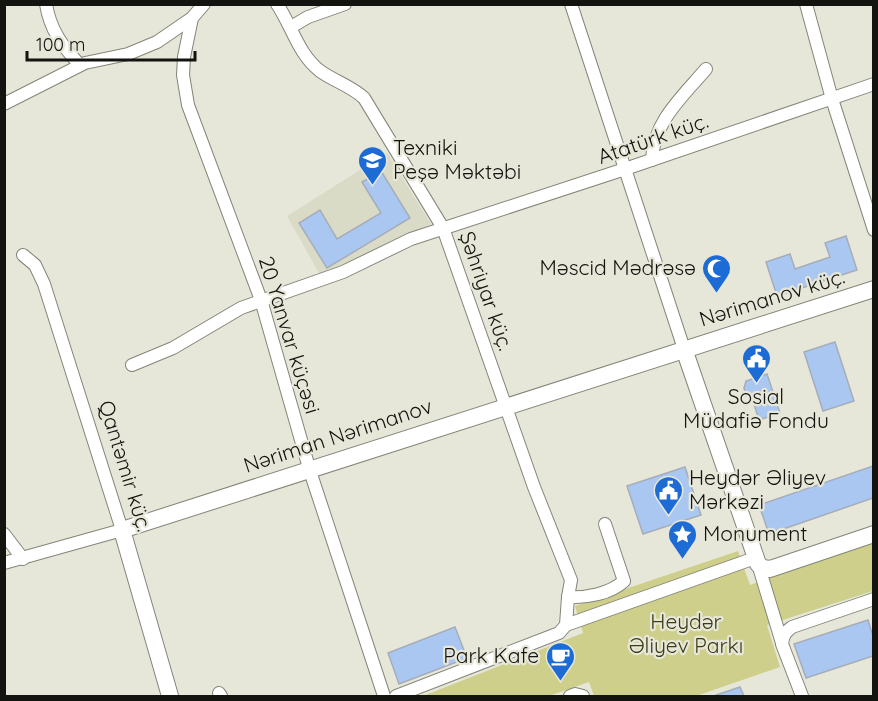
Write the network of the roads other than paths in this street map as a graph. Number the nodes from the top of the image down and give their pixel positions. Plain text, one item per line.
1 (46, 4) edge
2 (204, 4) edge
3 (277, 4) edge
4 (345, 4) edge
5 (571, 4) edge
6 (806, 4) edge
7 (192, 18) junction
8 (291, 27) junction
9 (80, 65) junction
10 (706, 69) dead end
11 (873, 84) edge
12 (832, 99) junction
13 (4, 104) edge
14 (652, 160) junction
15 (625, 170) junction
16 (443, 228) junction
17 (873, 230) edge
18 (22, 255) dead end
19 (873, 289) edge
20 (261, 300) junction
21 (684, 349) junction
22 (132, 365) dead end
23 (505, 406) junction
24 (309, 468) junction
25 (605, 524) dead end
26 (122, 530) junction
27 (4, 534) edge
28 (873, 534) edge
29 (23, 559) junction
30 (4, 563) edge
31 (761, 564) junction
32 (568, 597) junction
33 (873, 599) edge
34 (563, 629) junction
35 (782, 644) junction
36 (170, 696) edge
37 (384, 696) edge
38 (396, 696) edge
39 (570, 696) edge
40 (584, 696) edge
41 (802, 696) edge

1 - 9 street
2 - 7 street
3 - 8 street, Şəhriyar küç.
4 - 8 street
5 - 15 street
6 - 12 street
7 - 9 street
7 - 20 street, 20 Yanvar küçəsi
8 - 16 street, Şəhriyar küç.
9 - 13 street
10 - 14 street
11 - 12 street, Atatürk küç.
12 - 14 street, Atatürk küç.
12 - 17 street
14 - 15 street, Atatürk küç.
15 - 16 street, Atatürk küç.
15 - 21 street
16 - 20 street, Atatürk küç.
16 - 23 street, Şəhriyar küç.
18 - 26 street, Qantəmir küç.
19 - 21 main road, Nərimanov küç.
20 - 22 street, Atatürk küç.
20 - 24 street, 20 Yanvar küçəsi
21 - 23 main road, Nəriman Nərimanov
21 - 31 main road
23 - 24 main road, Nəriman Nərimanov
23 - 32 street, Şəhriyar küç.
24 - 26 main road, Nəriman Nərimanov
24 - 37 street, 20 Yanvar küçəsi
25 - 32 street
26 - 29 street, Nəriman Nərimanov
26 - 36 main road, Qantəmir küç.
27 - 29 street
28 - 31 main road
29 - 30 street, Nəriman Nərimanov
31 - 34 street
31 - 35 street
32 - 34 street, Şəhriyar küç.
33 - 35 street
34 - 38 street
35 - 41 street
39 - 40 street

